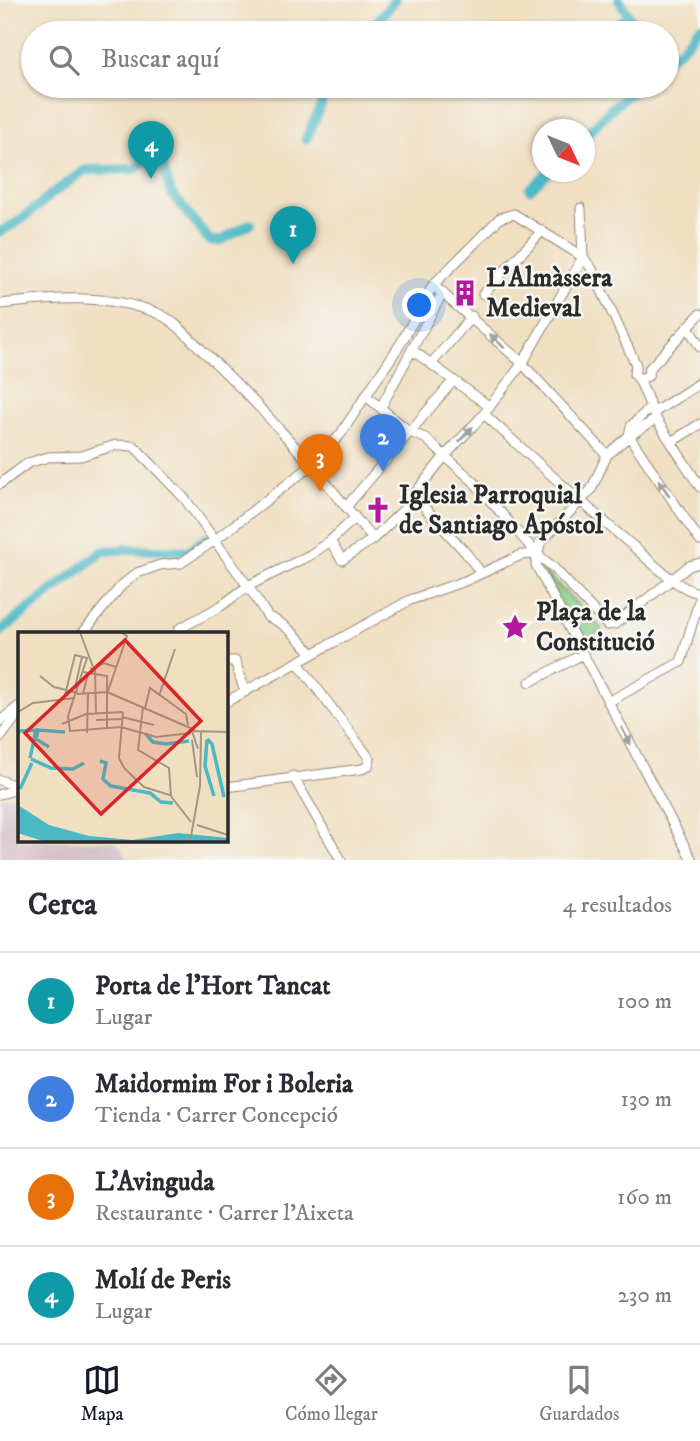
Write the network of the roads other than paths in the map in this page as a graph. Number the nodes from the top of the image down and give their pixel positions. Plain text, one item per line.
1 (581, 208) dead end
2 (542, 231) junction
3 (583, 257) junction
4 (433, 285) junction
5 (443, 292) junction
6 (483, 294) dead end
7 (0, 304) edge
8 (700, 314) edge
9 (472, 316) junction
10 (688, 327) junction
11 (700, 347) edge
12 (412, 350) junction
13 (522, 364) junction
14 (431, 365) junction
15 (636, 365) junction
16 (649, 369) junction
17 (639, 379) junction
18 (453, 381) junction
19 (700, 383) edge
20 (366, 396) junction
21 (382, 407) junction
22 (487, 411) junction
23 (653, 413) junction
24 (699, 428) edge
25 (410, 432) junction
26 (629, 436) junction
27 (671, 442) junction
28 (607, 455) junction
29 (445, 456) junction
30 (312, 465) junction
31 (0, 484) edge
32 (700, 487) edge
33 (416, 498) junction
34 (580, 502) junction
35 (346, 507) junction
36 (355, 518) junction
37 (373, 539) junction
38 (215, 540) junction
39 (330, 541) junction
40 (700, 541) edge
41 (537, 554) junction
42 (700, 563) edge
43 (686, 569) junction
44 (481, 573) junction
45 (561, 576) junction
46 (673, 579) junction
47 (248, 586) junction
48 (546, 586) junction
49 (688, 590) junction
50 (700, 595) edge
51 (179, 629) dead end
52 (84, 632) edge
53 (312, 654) junction
54 (583, 654) junction
55 (228, 661) edge
56 (298, 663) junction
57 (530, 682) dead end
58 (246, 692) junction
59 (228, 701) edge
60 (608, 702) junction
61 (18, 707) edge
62 (18, 714) edge
63 (0, 721) edge
64 (0, 738) edge
65 (293, 776) junction
66 (0, 780) edge
67 (18, 786) edge
68 (18, 786) edge
69 (228, 787) edge
70 (0, 794) edge
71 (341, 860) edge
72 (692, 860) edge

1 - 3 street
2 - 3 street
2 - 4 street
2 - 6 street
3 - 13 street
3 - 15 street
4 - 5 street
4 - 20 street
5 - 9 street
5 - 12 street
7 - 30 street
8 - 10 street
13 -> 9 street
9 - 14 street
10 - 11 street
10 - 16 street
12 - 14 street
12 - 21 street
13 - 22 street
13 - 28 street
14 - 18 street
15 - 16 street
15 - 17 street
16 - 17 street
17 - 23 street
18 - 22 street
18 - 25 street
19 - 23 street
20 - 21 street
20 - 30 street
21 - 25 street
29 -> 22 street
22 - 34 street
23 - 26 street
23 - 27 street
24 - 27 street
25 - 29 street
25 - 35 street
26 - 28 street
40 -> 26 street
27 - 32 street
28 - 34 street
29 - 33 street
29 - 41 street
30 - 35 street
30 - 38 street
31 - 38 street
33 - 37 street
33 - 44 street
34 - 41 street
34 - 46 street
35 - 36 street
36 - 37 street
36 - 39 street
37 - 39 street
38 - 47 street
38 - 52 street
39 - 47 street
41 - 44 street
41 - 45 street
41 - 48 street
42 - 43 street
43 - 46 street
43 - 49 street
44 - 53 street
45 - 46 street
45 - 48 street
46 - 49 street
47 - 51 street
47 - 53 street
48 - 54 street
49 - 50 street
50 - 60 street
53 - 56 street
54 - 57 street
54 - 60 street
55 - 58 street
56 - 58 street
56 - 65 street
58 - 59 street
60 -> 72 street
61 - 63 street
62 - 64 street
65 - 69 street
65 - 71 street
66 - 67 street
68 - 70 street

